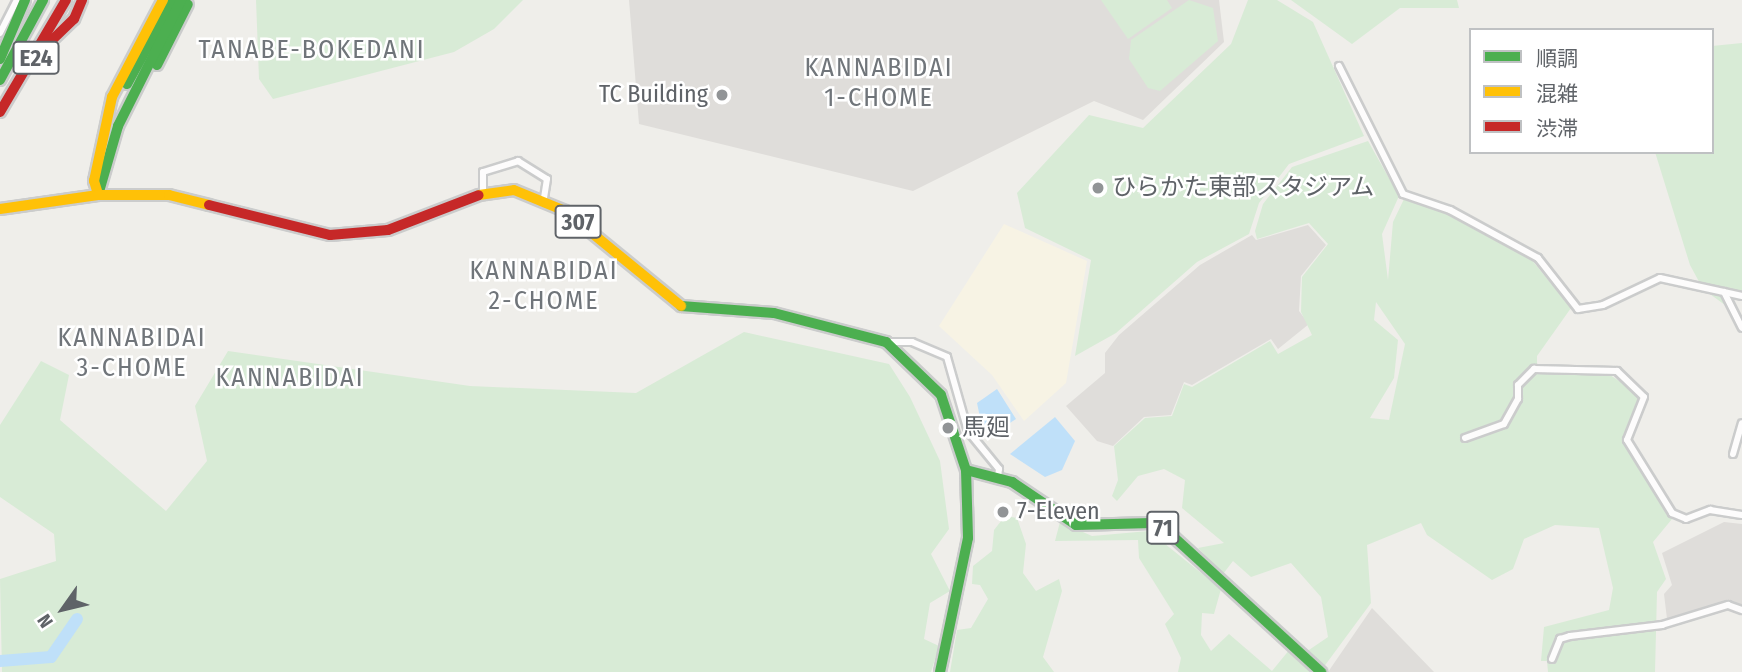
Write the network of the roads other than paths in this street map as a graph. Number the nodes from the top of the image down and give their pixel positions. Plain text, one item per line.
1 (17, 0) edge
2 (25, 0) edge
3 (43, 0) edge
4 (66, 0) edge
5 (82, 0) edge
6 (163, 0) edge
7 (173, 0) edge
8 (181, 0) edge
9 (190, 0) edge
10 (0, 33) edge
11 (39, 52) junction
12 (0, 59) edge
13 (1339, 66) dead end
14 (0, 80) edge
15 (0, 113) edge
16 (118, 126) junction
17 (106, 128) junction
18 (484, 192) junction
19 (98, 195) junction
20 (544, 198) junction
21 (0, 209) edge
22 (1724, 292) junction
23 (1742, 296) edge
24 (1742, 328) edge
25 (886, 342) junction
26 (1742, 423) edge
27 (1465, 438) dead end
28 (1733, 453) dead end
29 (966, 470) junction
30 (998, 477) junction
31 (1742, 515) edge
32 (1742, 610) edge
33 (1552, 659) dead end
34 (940, 672) edge
35 (1321, 672) edge

1 - 10 street
2 - 12 main road
3 - 14 main road, E24
4 - 11 main road, E24
5 - 11 main road
6 - 17 main road
7 - 17 main road
8 - 16 main road
9 - 16 main road
11 - 15 main road, E24
13 - 22 street
16 - 19 main road
17 - 19 main road
18 - 19 main road, 307
18 - 20 main road, 307
18 - 20 street
19 - 21 main road, 307
20 - 25 main road, 307
22 - 23 street
22 - 24 street
25 - 29 main road, 307
25 - 30 street
26 - 28 street
27 - 31 street
29 - 30 main road, 71
29 - 34 main road, 307
30 - 35 main road, 71
32 - 33 street

